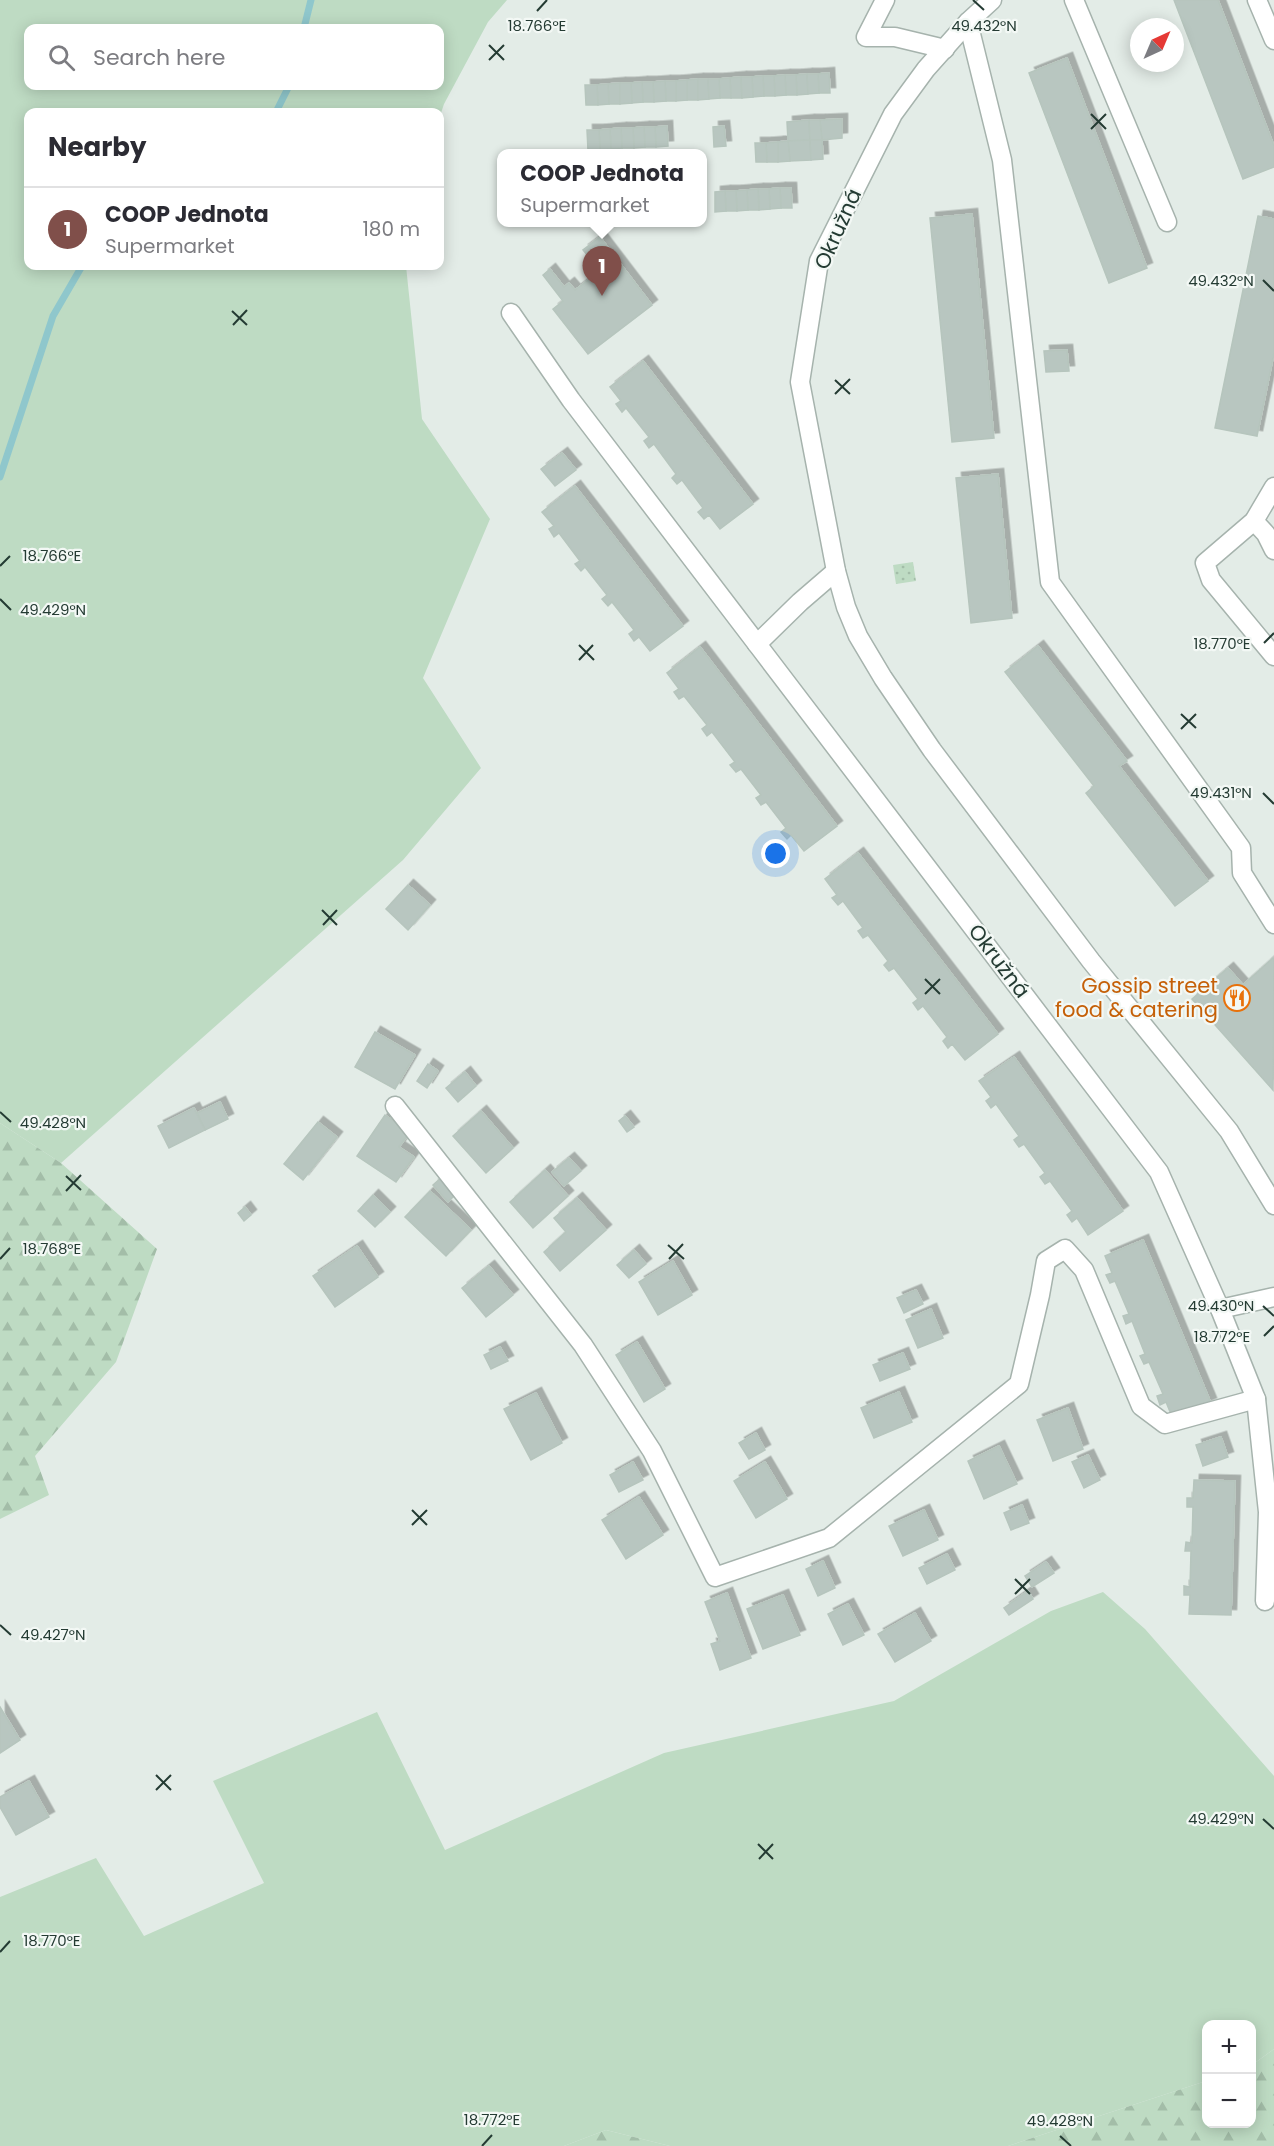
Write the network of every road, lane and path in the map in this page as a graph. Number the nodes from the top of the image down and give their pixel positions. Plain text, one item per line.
1 (885, 0) edge
2 (992, 0) edge
3 (1074, 0) edge
4 (1257, 0) edge
5 (968, 22) junction
6 (1274, 40) edge
7 (945, 49) junction
8 (1167, 222) dead end
9 (511, 313) dead end
10 (1274, 487) edge
11 (1254, 521) junction
12 (1274, 550) edge
13 (836, 571) junction
14 (757, 644) junction
15 (1274, 656) edge
16 (1274, 924) edge
17 (395, 1106) dead end
18 (1274, 1205) edge
19 (1274, 1297) edge
20 (1220, 1309) junction
21 (1256, 1399) junction
22 (1265, 1601) dead end

1 - 7 street
2 - 5 street, Okružná
3 - 8 street
4 - 6 street
5 - 7 street, Okružná
5 - 16 street
7 - 13 street, Okružná
9 - 14 street, Okružná
10 - 11 street
11 - 12 street
11 - 15 street
13 - 14 street
13 - 18 street, Okružná
14 - 20 street, Okružná
17 - 21 street
19 - 20 street
20 - 21 street, Okružná
21 - 22 street, Okružná

